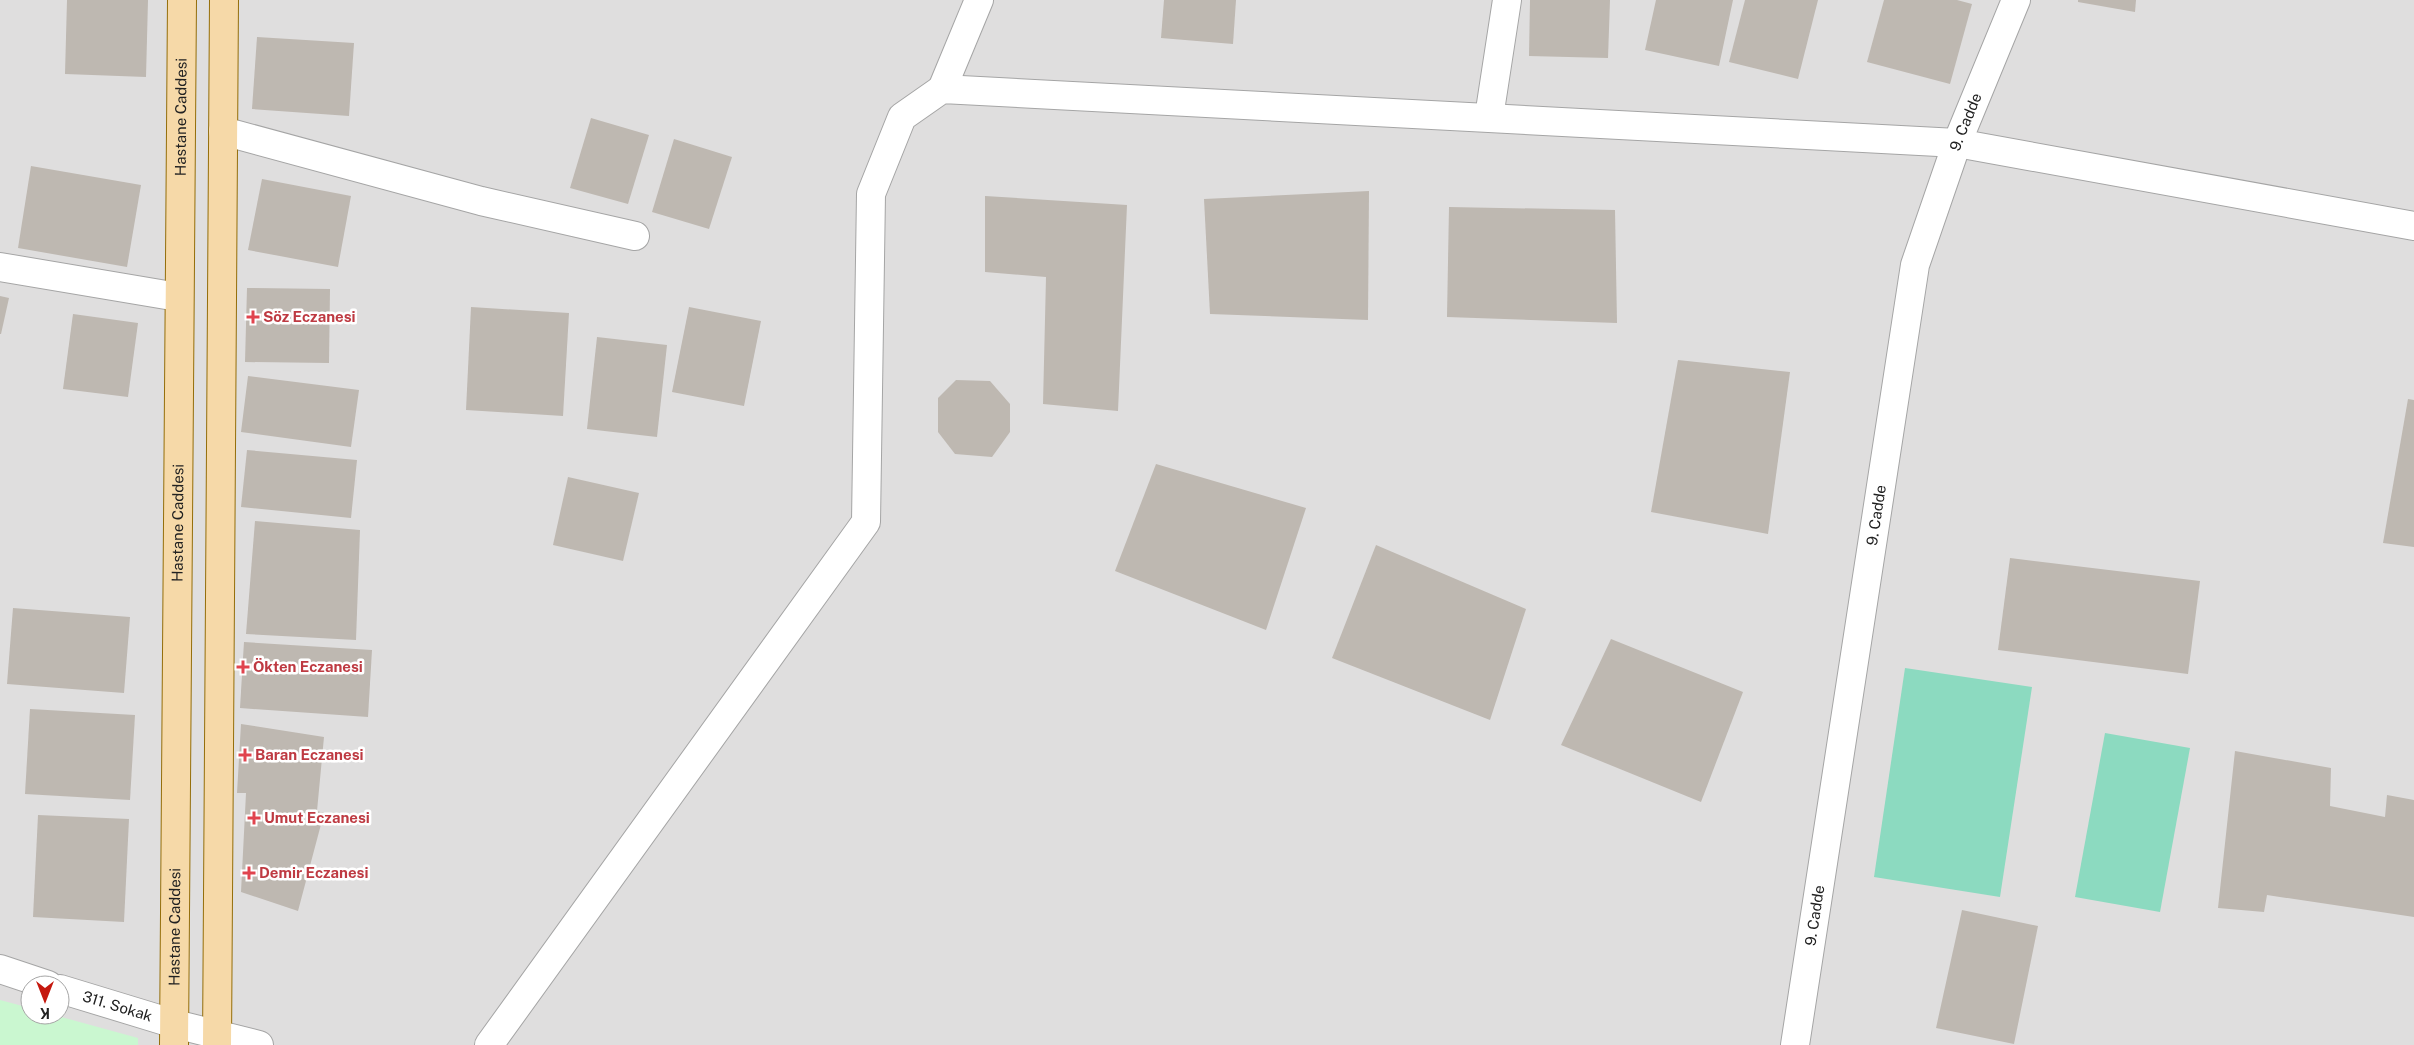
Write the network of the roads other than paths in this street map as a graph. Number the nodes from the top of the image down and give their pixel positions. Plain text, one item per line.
1 (182, 0) edge
2 (224, 0) edge
3 (979, 0) edge
4 (1507, 0) edge
5 (2016, 0) edge
6 (942, 89) junction
7 (1489, 117) junction
8 (223, 131) junction
9 (1957, 144) junction
10 (2414, 226) edge
11 (635, 236) dead end
12 (0, 267) edge
13 (178, 297) junction
14 (0, 969) edge
15 (20, 976) edge
16 (70, 993) edge
17 (175, 1034) edge
18 (217, 1039) edge
19 (260, 1045) edge
20 (489, 1045) edge
21 (1796, 1045) edge

1 - 13 main road, Hastane Caddesi
2 - 8 main road
3 - 6 street
4 - 7 street
5 - 9 street, 9. Cadde
6 - 7 street
6 - 20 street
7 - 9 street
8 - 11 street
8 - 18 main road
9 - 10 street
9 - 21 street, 9. Cadde
12 - 13 street
13 - 17 main road, Hastane Caddesi
14 - 15 street
16 - 17 street, 311. Sokak
17 - 18 street, 311. Sokak
18 - 19 street, 311. Sokak

